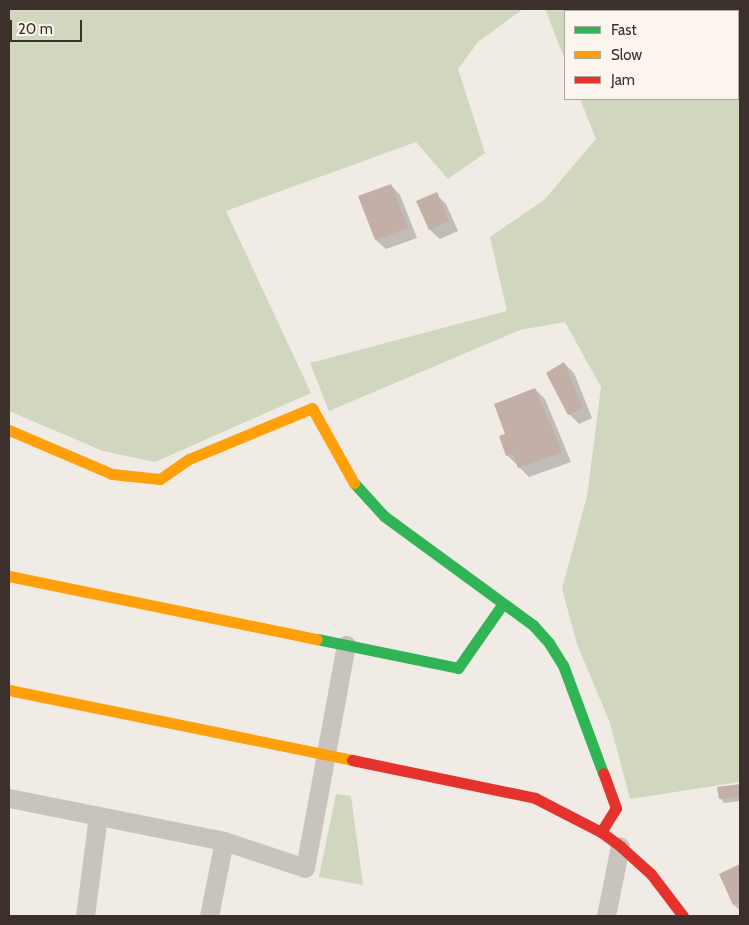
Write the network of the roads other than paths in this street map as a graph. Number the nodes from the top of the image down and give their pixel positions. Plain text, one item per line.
1 (9, 430) edge
2 (9, 576) edge
3 (502, 605) junction
4 (346, 645) junction
5 (9, 690) edge
6 (327, 753) junction
7 (9, 798) edge
8 (98, 816) junction
9 (601, 832) junction
10 (224, 841) junction
11 (620, 846) junction
12 (84, 916) edge
13 (209, 916) edge
14 (606, 916) edge
15 (683, 916) edge

1 - 3 street
2 - 4 street
3 - 4 street
3 - 9 street
4 - 6 street
5 - 6 street
6 - 9 street
6 - 10 street
7 - 8 street
8 - 10 street
8 - 12 street
9 - 11 street
10 - 13 street
11 - 14 street
11 - 15 street

